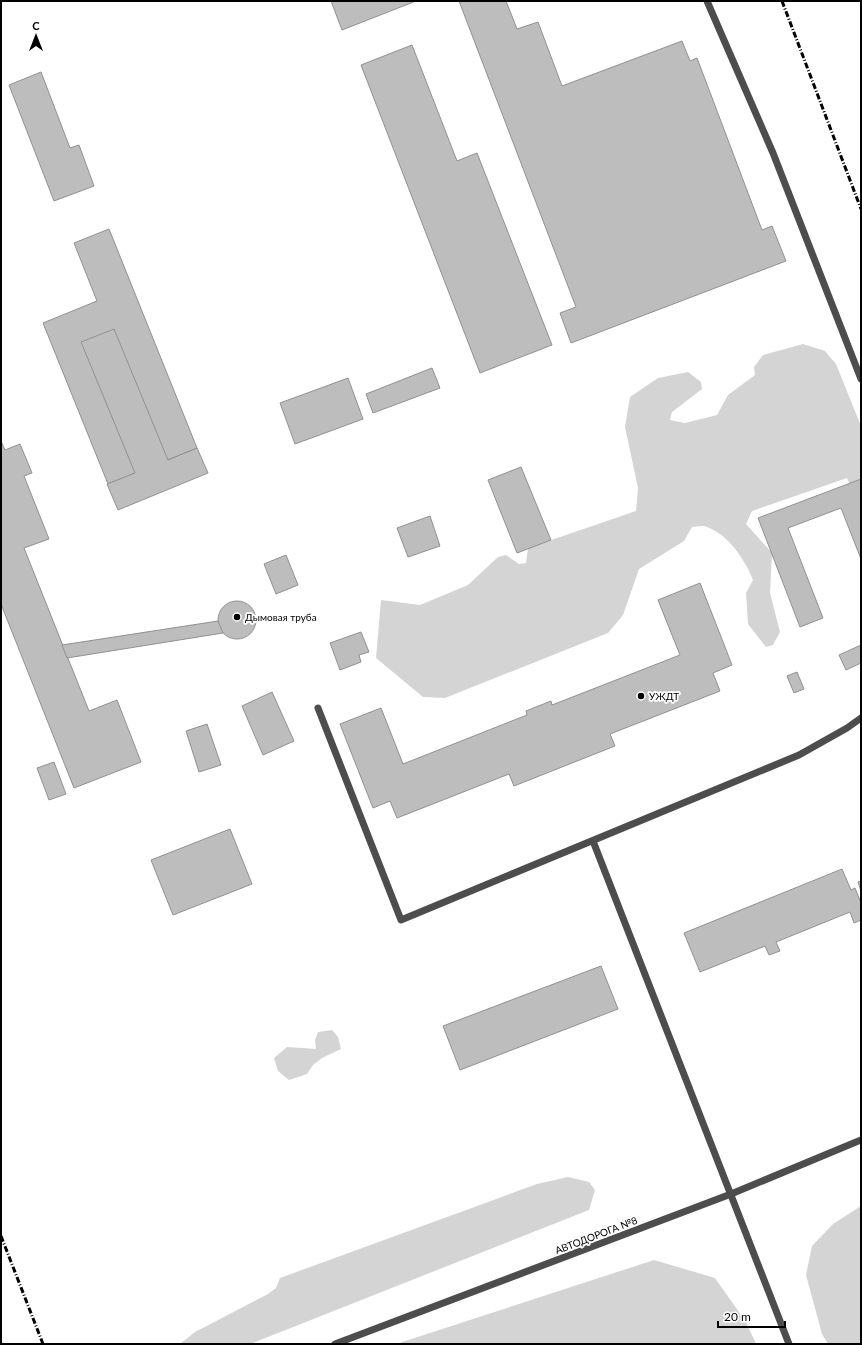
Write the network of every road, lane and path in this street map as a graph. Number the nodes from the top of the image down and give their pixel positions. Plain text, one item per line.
1 (707, 1) edge
2 (861, 379) edge
3 (318, 708) dead end
4 (861, 718) edge
5 (593, 841) junction
6 (861, 1140) edge
7 (731, 1194) junction
8 (335, 1344) edge
9 (789, 1344) edge

1 - 2 street
3 - 5 street
4 - 5 street
5 - 7 street
6 - 7 street, АВТОДОРОГА №8
7 - 8 street, АВТОДОРОГА №8
7 - 9 street

